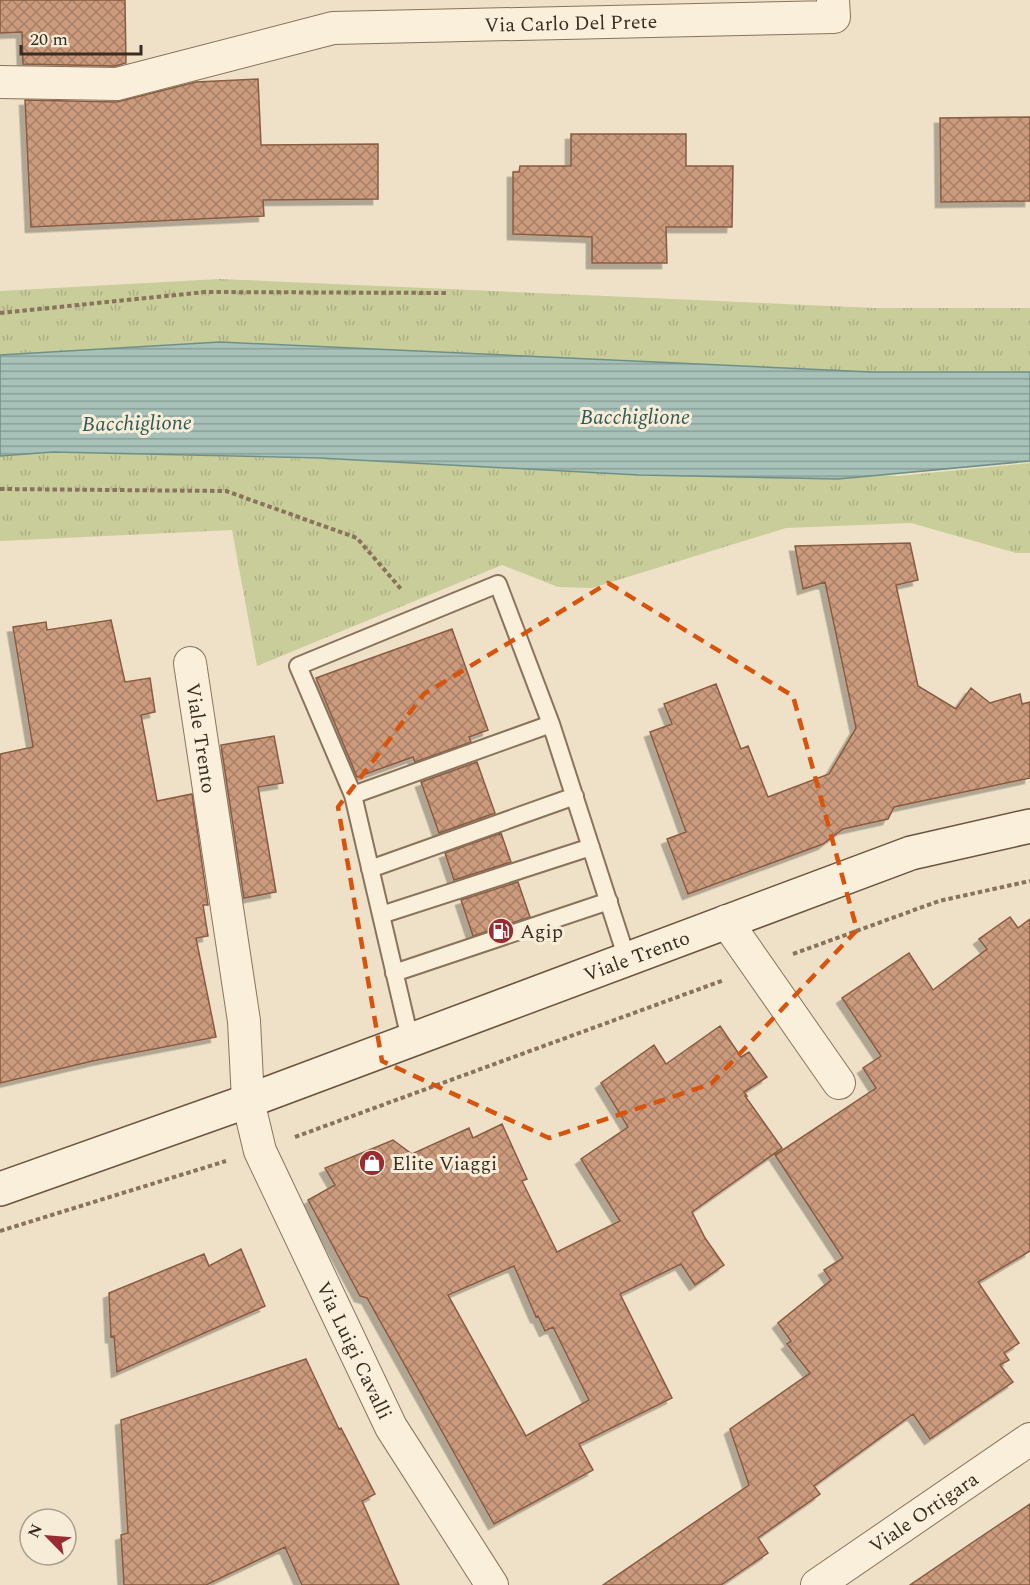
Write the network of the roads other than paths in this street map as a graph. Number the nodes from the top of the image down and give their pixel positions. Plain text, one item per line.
1 (832, 0) edge
2 (0, 82) edge
3 (190, 663) dead end
4 (551, 724) junction
5 (353, 795) junction
6 (575, 796) junction
7 (1030, 826) edge
8 (591, 847) junction
9 (370, 869) junction
10 (609, 902) junction
11 (381, 915) junction
12 (726, 921) junction
13 (627, 959) junction
14 (394, 973) junction
15 (410, 1039) junction
16 (839, 1083) dead end
17 (248, 1101) junction
18 (0, 1189) edge
19 (1030, 1439) edge
20 (492, 1585) edge
21 (817, 1585) edge

1 - 2 street, Via Carlo Del Prete
3 - 17 street, Viale Trento
4 - 5 lane
4 - 5 lane
4 - 6 lane
5 - 9 lane
6 - 8 lane
6 - 9 lane
7 - 12 main road, Viale Trento
8 - 10 lane
8 - 11 lane
9 - 11 lane
10 - 13 lane
10 - 14 lane
11 - 14 lane
12 - 13 main road, Viale Trento
12 - 16 street
13 - 15 main road, Viale Trento
14 - 15 lane
15 - 17 main road, Viale Trento
17 - 18 main road, Viale Trento
17 - 20 street, Via Luigi Cavalli
19 - 21 street, Viale Ortigara

